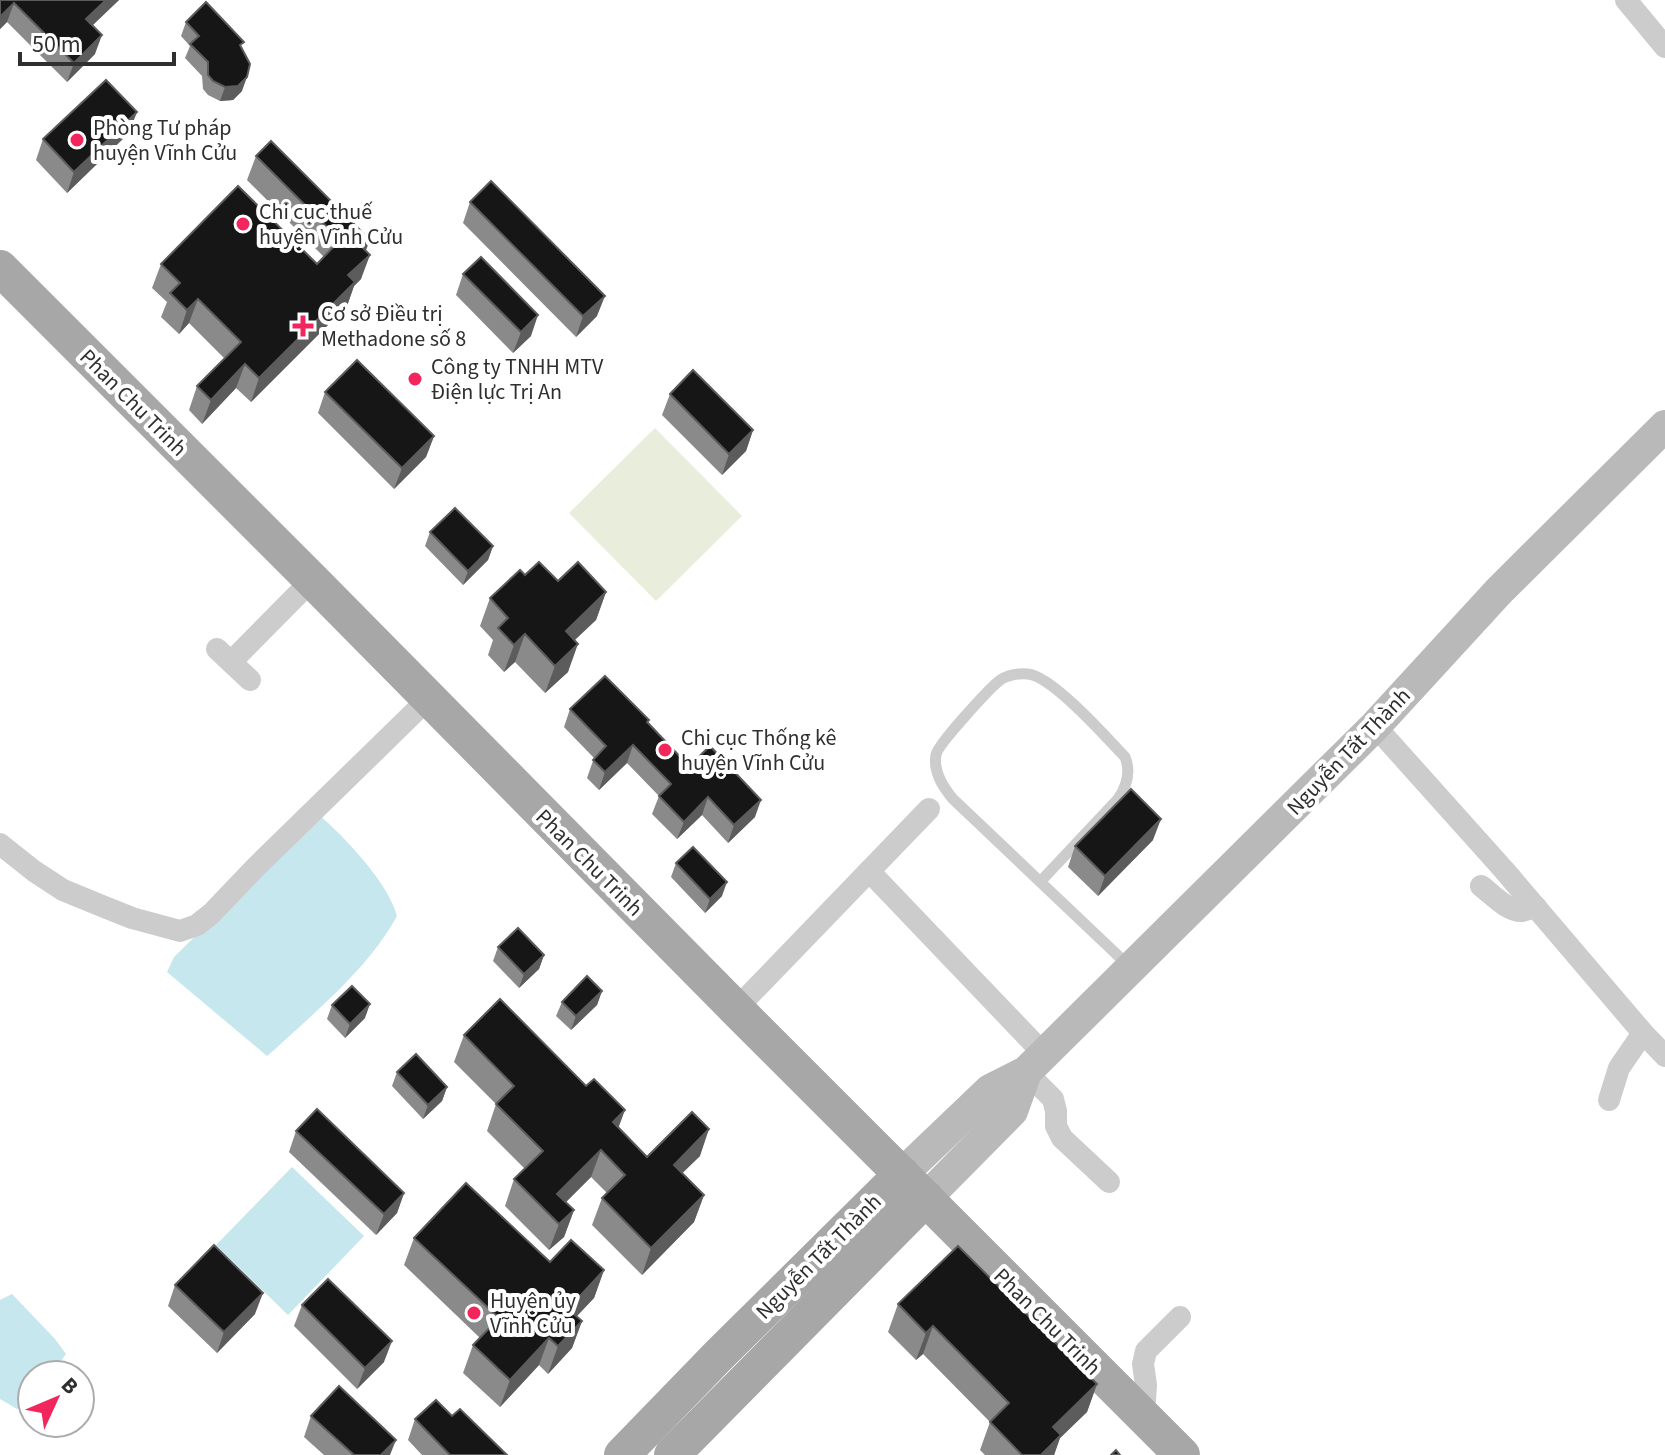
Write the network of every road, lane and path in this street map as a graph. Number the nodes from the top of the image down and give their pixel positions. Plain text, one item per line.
1 (1626, 0) edge
2 (1665, 47) edge
3 (3, 278) edge
4 (1665, 426) edge
5 (312, 580) junction
6 (250, 680) dead end
7 (428, 699) junction
8 (1375, 726) junction
9 (929, 809) dead end
10 (0, 844) edge
11 (869, 871) junction
12 (1040, 882) junction
13 (1481, 886) dead end
14 (1536, 907) junction
15 (1131, 968) junction
16 (736, 1009) junction
17 (1643, 1033) junction
18 (1665, 1056) edge
19 (1035, 1063) junction
20 (1609, 1100) dead end
21 (1109, 1182) dead end
22 (914, 1186) junction
23 (1180, 1317) dead end
24 (1140, 1413) junction
25 (622, 1455) edge
26 (672, 1455) edge
27 (1182, 1455) edge

1 - 2 street
3 - 5 main road, Phan Chu Trinh
4 - 8 main road, Nguyễn Tất Thành
5 - 6 street
5 - 7 main road, Phan Chu Trinh
7 - 10 street
7 - 16 main road, Phan Chu Trinh
8 - 14 street
8 - 15 main road, Nguyễn Tất Thành
9 - 11 street
11 - 16 street
11 - 19 street
12 - 12 lane
12 - 15 lane
13 - 14 street
14 - 17 street
15 - 19 main road, Nguyễn Tất Thành
16 - 22 main road, Phan Chu Trinh
17 - 18 street
17 - 20 street
19 - 21 street
19 - 22 main road, Nguyễn Tất Thành
22 - 24 main road, Phan Chu Trinh
22 - 25 main road, Nguyễn Tất Thành
22 - 26 main road, Nguyễn Tất Thành
23 - 24 street
24 - 27 main road, Phan Chu Trinh

